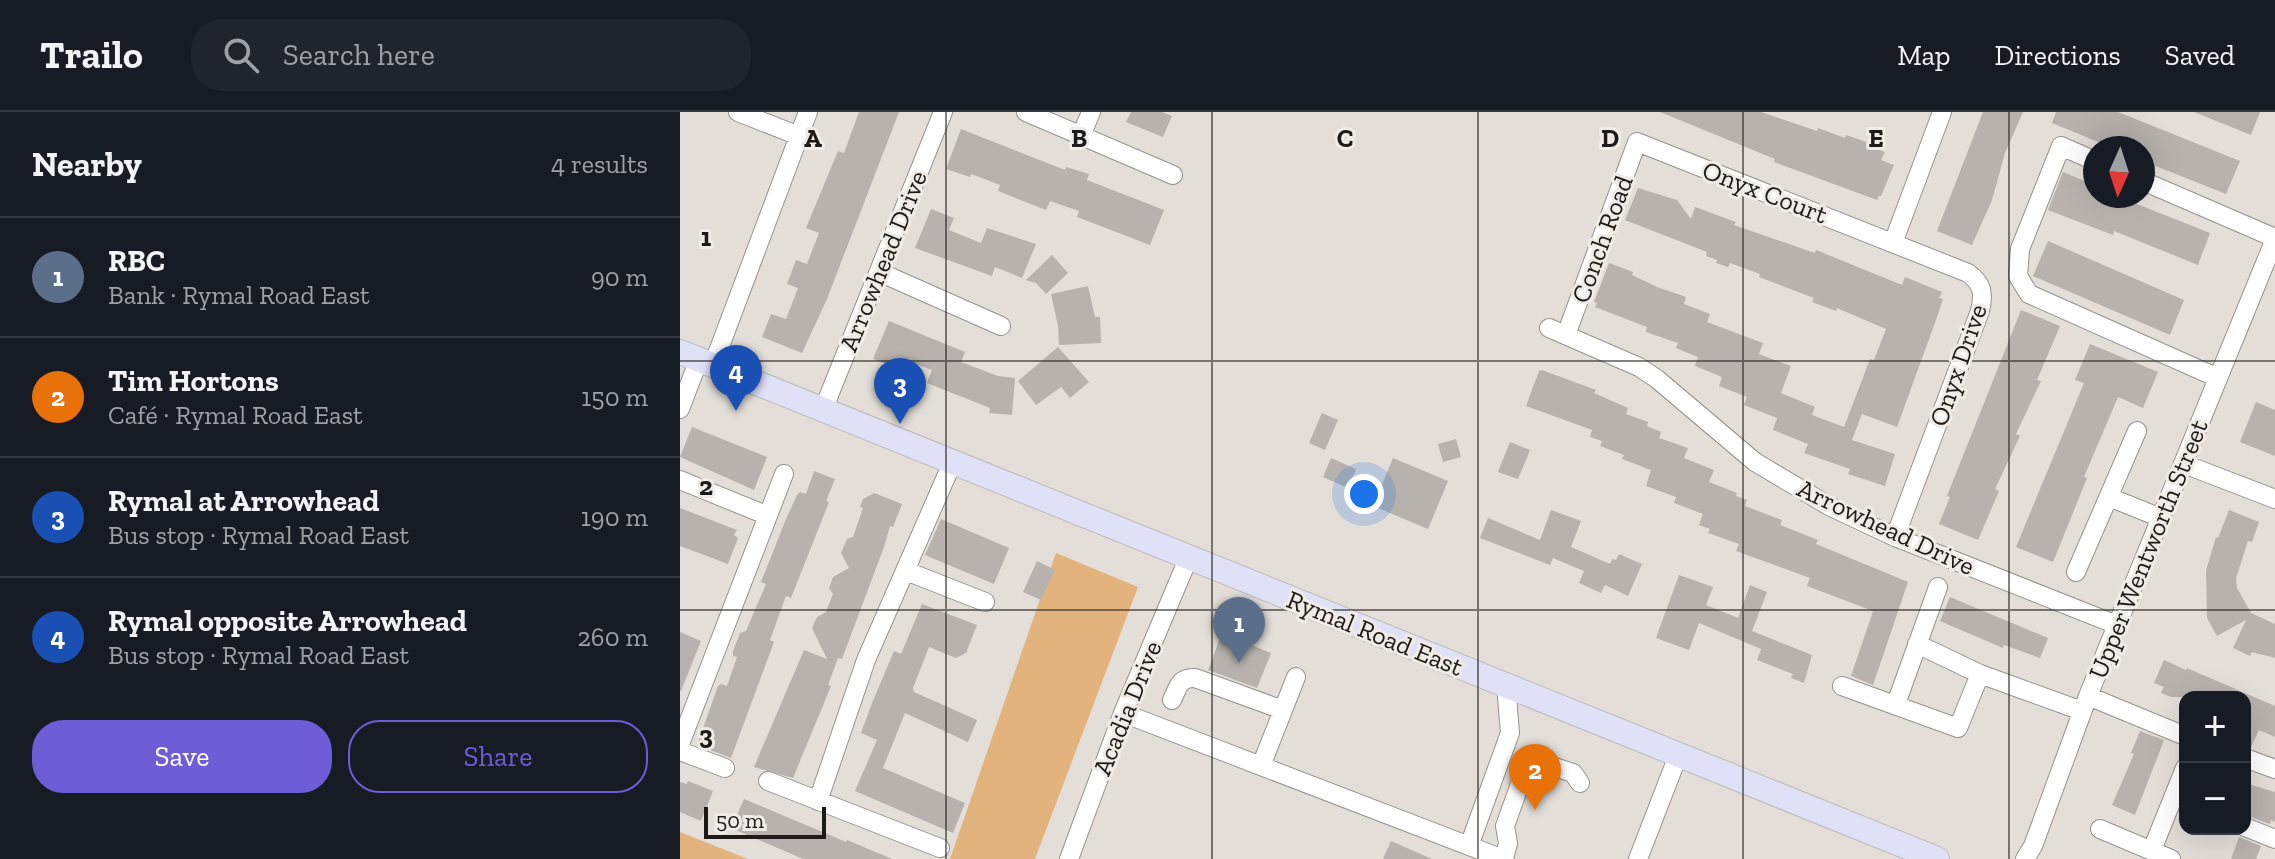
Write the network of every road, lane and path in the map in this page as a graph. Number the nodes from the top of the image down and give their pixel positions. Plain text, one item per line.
1 (738, 112) edge
2 (808, 112) edge
3 (943, 112) edge
4 (1026, 112) edge
5 (1091, 112) edge
6 (1942, 112) edge
7 (799, 136) junction
8 (1081, 136) junction
9 (1637, 142) joint
10 (2083, 156) edge
11 (1173, 175) dead end
12 (2155, 186) edge
13 (2275, 238) edge
14 (1893, 243) junction
15 (879, 272) junction
16 (1001, 326) dead end
17 (1558, 332) joint
18 (697, 359) edge
19 (2218, 378) junction
20 (680, 409) edge
21 (823, 410) junction
22 (2137, 431) dead end
23 (953, 461) junction
24 (2184, 464) junction
25 (784, 474) dead end
26 (680, 480) edge
27 (2109, 497) junction
28 (2275, 499) edge
29 (766, 515) junction
30 (2161, 518) junction
31 (1895, 537) junction
32 (1188, 559) junction
33 (906, 571) junction
34 (2076, 572) dead end
35 (1938, 587) dead end
36 (985, 602) dead end
37 (2117, 625) junction
38 (1917, 644) junction
39 (1980, 674) junction
40 (1296, 677) dead end
41 (1506, 685) junction
42 (1842, 686) dead end
43 (1172, 700) dead end
44 (1896, 704) junction
45 (2085, 704) junction
46 (1283, 710) junction
47 (1123, 713) junction
48 (2179, 734) edge
49 (680, 744) edge
50 (680, 751) edge
51 (1679, 753) junction
52 (2251, 760) edge
53 (1261, 766) junction
54 (725, 768) dead end
55 (2275, 769) edge
56 (768, 781) dead end
57 (1580, 783) dead end
58 (818, 801) junction
59 (2179, 803) edge
60 (2100, 829) dead end
61 (2251, 829) edge
62 (2275, 839) edge
63 (1469, 846) junction
64 (940, 848) dead end
65 (2152, 850) junction
66 (2027, 857) edge
67 (1069, 859) edge
68 (1504, 859) edge
69 (1638, 859) edge
70 (1937, 859) edge
71 (2171, 859) edge

1 - 7 street
2 - 7 street
3 - 15 street, Arrowhead Drive
4 - 8 street
5 - 8 street
6 - 14 street
7 - 18 street
8 - 11 street
9 - 14 street, Onyx Court
9 - 17 street, Conch Road
10 - 19 street
12 - 13 street
13 - 19 street, Upper Wentworth Street
14 - 31 street, Onyx Drive
15 - 16 street
15 - 21 street, Arrowhead Drive
17 - 31 street, Arrowhead Drive
18 - 20 street
18 - 21 main road, Rymal Road East
19 - 24 street, Upper Wentworth Street
21 - 23 main road, Rymal Road East
22 - 27 street
23 - 32 main road, Rymal Road East
23 - 33 street
24 - 28 street
24 - 30 street, Upper Wentworth Street
25 - 29 street
26 - 29 street
27 - 30 street
27 - 34 street
29 - 49 street
30 - 37 street, Upper Wentworth Street
31 - 37 street, Arrowhead Drive
32 - 41 main road, Rymal Road East
32 - 47 street, Acadia Drive
33 - 36 street
33 - 58 street
35 - 38 street
37 - 45 street, Upper Wentworth Street
38 - 39 street
38 - 44 street
39 - 44 street
39 - 45 street
40 - 46 street
41 - 51 main road, Rymal Road East
41 - 63 street
42 - 44 street
43 - 46 street
45 - 48 street
45 - 66 street, Upper Wentworth Street
46 - 53 street
47 - 53 street
47 - 67 street, Acadia Drive
50 - 54 street
51 - 69 street
51 - 70 main road, Rymal Road East
52 - 55 street
53 - 63 street
56 - 58 street
57 - 68 street
58 - 64 street
59 - 65 street
60 - 65 street
61 - 62 street
63 - 68 street
65 - 71 street

